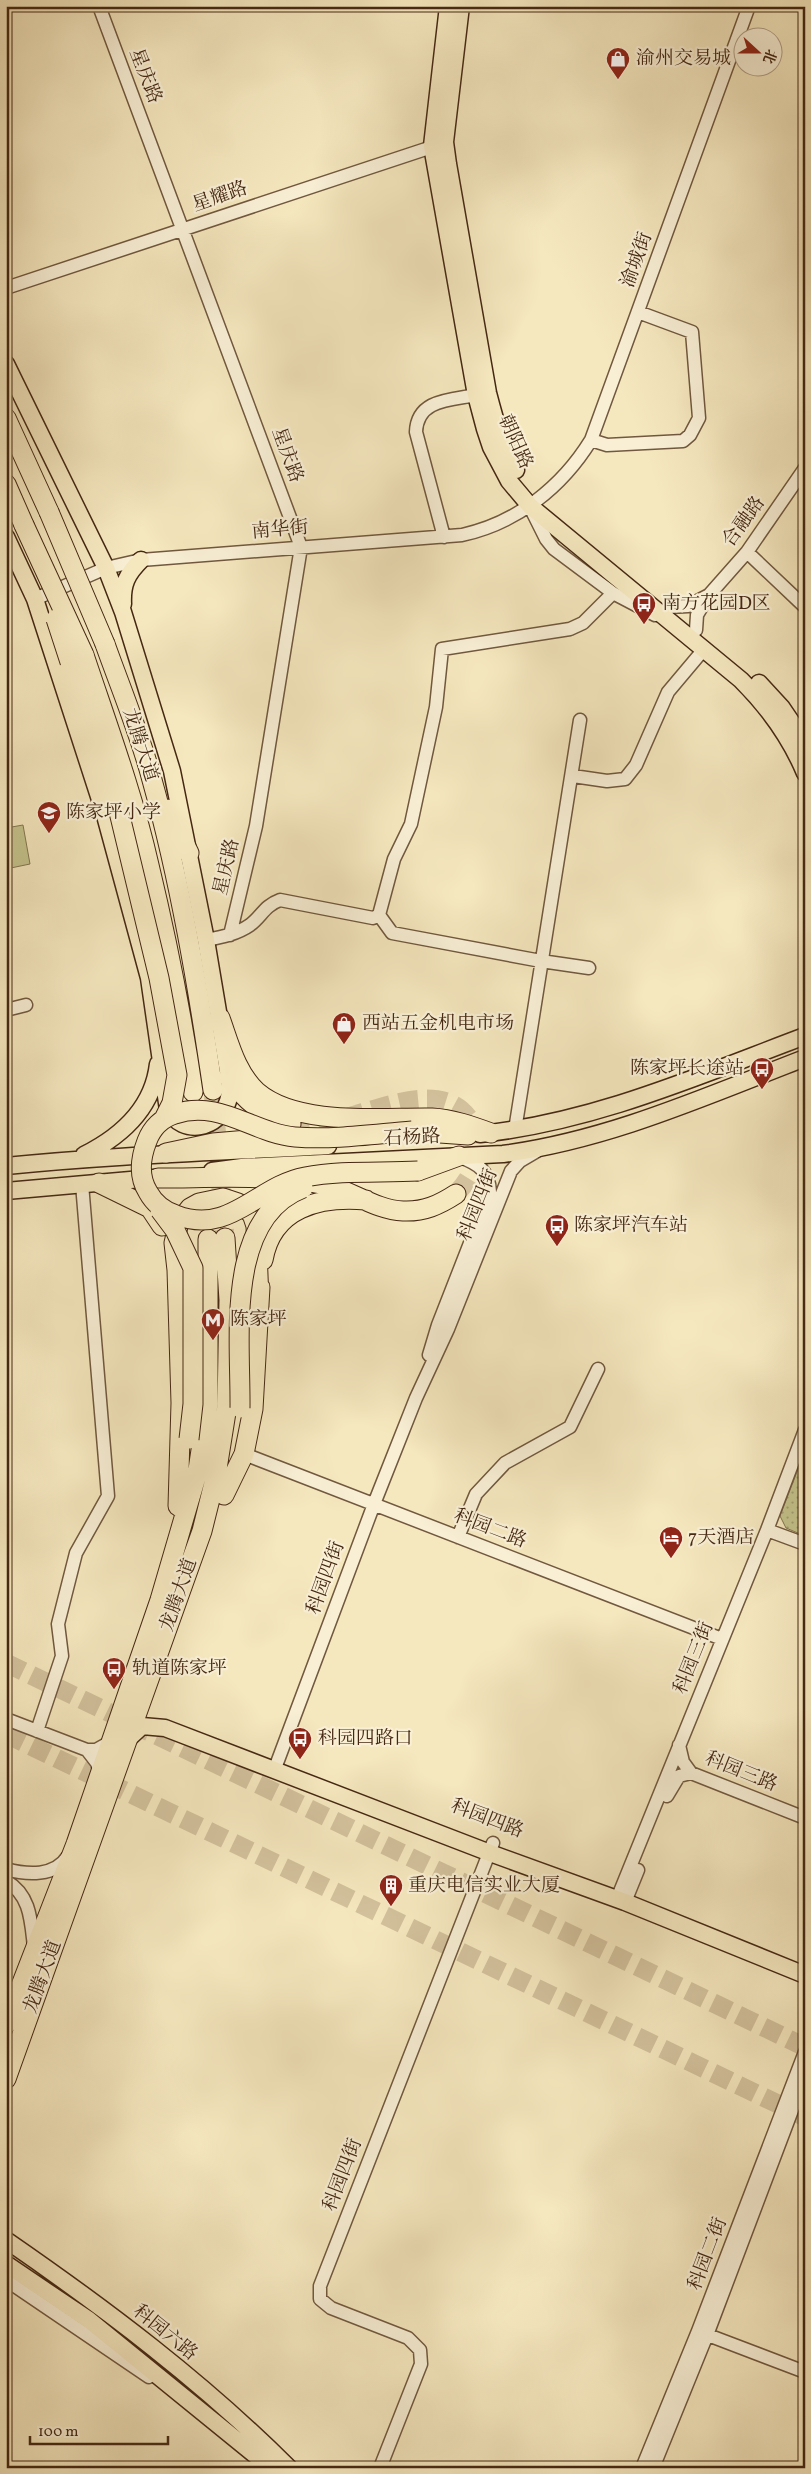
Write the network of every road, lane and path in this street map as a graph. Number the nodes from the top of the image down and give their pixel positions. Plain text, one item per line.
1 (99, 6) edge
2 (448, 6) edge
3 (460, 6) edge
4 (749, 6) edge
5 (439, 144) junction
6 (183, 229) junction
7 (6, 288) edge
8 (638, 312) junction
9 (6, 364) edge
10 (476, 394) junction
11 (6, 418) edge
12 (591, 440) junction
13 (805, 468) edge
14 (6, 484) edge
15 (534, 503) junction
16 (6, 537) edge
17 (444, 537) junction
18 (301, 547) junction
19 (747, 552) junction
20 (142, 560) junction
21 (106, 568) junction
22 (613, 593) junction
23 (35, 599) junction
24 (704, 602) junction
25 (669, 607) junction
26 (805, 607) edge
27 (123, 612) junction
28 (680, 628) junction
29 (696, 630) junction
30 (705, 648) junction
31 (77, 659) junction
32 (580, 720) dead end
33 (805, 742) edge
34 (805, 773) edge
35 (573, 776) junction
36 (153, 781) junction
37 (111, 812) junction
38 (189, 852) junction
39 (379, 915) junction
40 (230, 935) junction
41 (206, 940) junction
42 (541, 962) junction
43 (589, 968) dead end
44 (26, 1005) dead end
45 (6, 1010) edge
46 (220, 1018) junction
47 (805, 1036) edge
48 (160, 1044) junction
49 (805, 1058) edge
50 (229, 1077) junction
51 (213, 1090) tunnel mouth
52 (193, 1092) tunnel mouth
53 (165, 1117) junction
54 (515, 1130) junction
55 (491, 1133) junction
56 (468, 1135) junction
57 (542, 1149) junction
58 (166, 1153) junction
59 (459, 1156) junction
60 (76, 1159) junction
61 (6, 1166) edge
62 (355, 1174) junction
63 (158, 1178) junction
64 (90, 1184) junction
65 (6, 1191) edge
66 (456, 1194) tunnel mouth
67 (152, 1199) junction
68 (366, 1200) junction
69 (174, 1243) junction
70 (259, 1300) junction
71 (598, 1369) dead end
72 (416, 1398) junction
73 (805, 1430) edge
74 (244, 1454) junction
75 (224, 1495) junction
76 (374, 1504) junction
77 (178, 1506) junction
78 (767, 1530) junction
79 (458, 1537) junction
80 (805, 1544) edge
81 (160, 1600) junction
82 (722, 1639) junction
83 (156, 1662) junction
84 (6, 1719) edge
85 (37, 1731) junction
86 (120, 1739) junction
87 (679, 1745) junction
88 (87, 1750) junction
89 (276, 1766) junction
90 (100, 1772) junction
91 (691, 1773) junction
92 (805, 1818) edge
93 (76, 1844) junction
94 (491, 1848) junction
95 (6, 1869) edge
96 (6, 1882) edge
97 (623, 1896) junction
98 (34, 1948) junction
99 (805, 1963) edge
100 (805, 1975) edge
101 (6, 1998) edge
102 (6, 2024) edge
103 (805, 2052) edge
104 (805, 2076) edge
105 (6, 2079) edge
106 (6, 2240) edge
107 (6, 2264) edge
108 (6, 2280) edge
109 (702, 2333) junction
110 (805, 2372) edge
111 (182, 2394) junction
112 (271, 2468) edge
113 (289, 2468) edge
114 (380, 2468) edge
115 (642, 2468) edge
116 (653, 2468) edge

1 - 6 street, 星庆路
2 - 5 main road, 朝阳路
3 - 5 main road, 朝阳路
4 - 8 street, 渝城街
5 - 6 street, 星耀路
5 - 10 main road, 朝阳路
5 - 15 main road, 朝阳路
6 - 7 street, 星耀路
6 - 18 street, 星庆路
8 - 12 street, 渝城街
8 - 12 street
9 - 21 main road
10 - 15 main road, 朝阳路
10 - 17 street
11 - 36 highway, 龙腾大道, bridge
12 - 15 street, 渝城街
13 - 19 street, 合融路
14 - 31 highway, bridge
15 - 17 street, 南华街
15 - 22 street
15 - 25 main road, 朝阳路
15 - 28 main road, 朝阳路
16 - 23 main road
17 - 18 street, 南华街
18 - 20 street, 南华街
18 - 40 street, 星庆路
19 - 24 street, 合融路
19 - 26 street
20 - 21 street, 南华街
20 - 27 main road
21 - 23 street, 南华街
21 - 27 main road
22 - 28 street
22 - 39 street
23 - 37 main road
24 - 25 street
24 - 29 street
25 - 29 main road, 朝阳路
27 - 38 main road
28 - 30 main road, 朝阳路
29 - 33 main road, 朝阳路
30 - 34 main road, 朝阳路
30 - 35 street
31 - 37 highway
31 - 52 highway, 龙腾大道
32 - 35 street
35 - 42 street
36 - 38 highway
36 - 51 highway, 龙腾大道
37 - 48 main road
37 - 53 highway, bridge
38 - 41 main road
39 - 40 street
39 - 42 street
40 - 41 street
41 - 46 main road
42 - 43 street
42 - 54 street
44 - 45 street
46 - 50 main road
46 - 55 highway
47 - 54 main road, 石杨路
48 - 50 main road
48 - 60 main road
49 - 57 main road, 石杨路
50 - 58 highway
53 - 56 highway, bridge
53 - 67 highway, bridge
54 - 55 main road, 石杨路
55 - 56 main road, 石杨路
56 - 58 main road, 石杨路
57 - 59 main road, 石杨路
57 - 72 street, 科园四街
58 - 60 main road, 石杨路
59 - 62 highway, bridge
59 - 63 main road, 石杨路
59 - 72 street, 科园四街
60 - 61 main road, 石杨路
62 - 67 highway, bridge
62 - 75 highway, bridge
63 - 64 main road, 石杨路
63 - 68 highway
64 - 65 main road, 石杨路
64 - 69 highway
64 - 85 street
66 - 68 highway
67 - 77 highway, bridge
68 - 70 highway
69 - 70 highway
69 - 77 highway
70 - 74 highway
71 - 79 street
72 - 76 street, 科园四街
73 - 78 street, 科园三街
74 - 75 highway
74 - 76 street, 科园二路
75 - 83 highway
76 - 79 street, 科园二路
76 - 89 street, 科园四街
77 - 81 highway
78 - 80 street
78 - 82 street, 科园三街
79 - 82 street, 科园二路
81 - 83 highway, 龙腾大道
81 - 86 highway, 龙腾大道
82 - 87 street, 科园三街
83 - 86 highway, 龙腾大道
84 - 85 street
85 - 88 street
86 - 88 street
86 - 89 main road, 科园四路
86 - 90 highway, 龙腾大道
86 - 105 highway, 龙腾大道
87 - 91 street, 科园三路
87 - 97 street, 科园三街
88 - 90 street
89 - 94 main road, 科园四路
90 - 93 highway, 龙腾大道
91 - 92 street, 科园三路
91 - 97 street
93 - 95 street
93 - 98 highway, 龙腾大道
94 - 97 main road, 科园四路
94 - 114 street, 科园四街
96 - 98 street
97 - 99 main road, 科园四路
97 - 100 main road, 科园四路
98 - 101 highway
98 - 102 highway, 龙腾大道
103 - 109 street, 科园二街
104 - 109 street, 科园二街
106 - 113 main road, 科园六路
107 - 111 main road, 科园六路
108 - 111 street
109 - 110 street
109 - 115 street, 科园二街
109 - 116 street, 科园二街
111 - 112 main road, 科园六路

